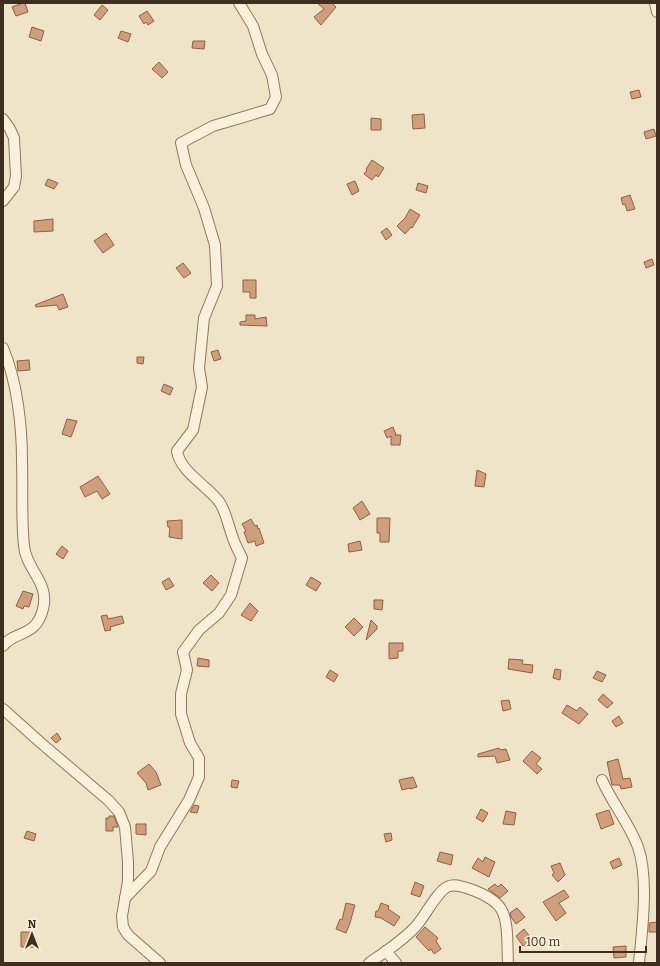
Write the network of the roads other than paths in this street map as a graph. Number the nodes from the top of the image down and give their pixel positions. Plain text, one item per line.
1 (239, 3) edge
2 (655, 3) edge
3 (657, 12) edge
4 (3, 119) edge
5 (3, 201) edge
6 (3, 348) edge
7 (3, 646) edge
8 (3, 709) edge
9 (602, 780) dead end
10 (125, 898) junction
11 (386, 951) junction
12 (160, 963) edge
13 (369, 963) edge
14 (396, 963) edge
15 (508, 963) edge
16 (639, 963) edge

1 - 10 street
2 - 3 street
4 - 5 street
6 - 7 street
8 - 10 street
9 - 16 street
10 - 12 street
11 - 13 street
11 - 14 street
11 - 15 street

